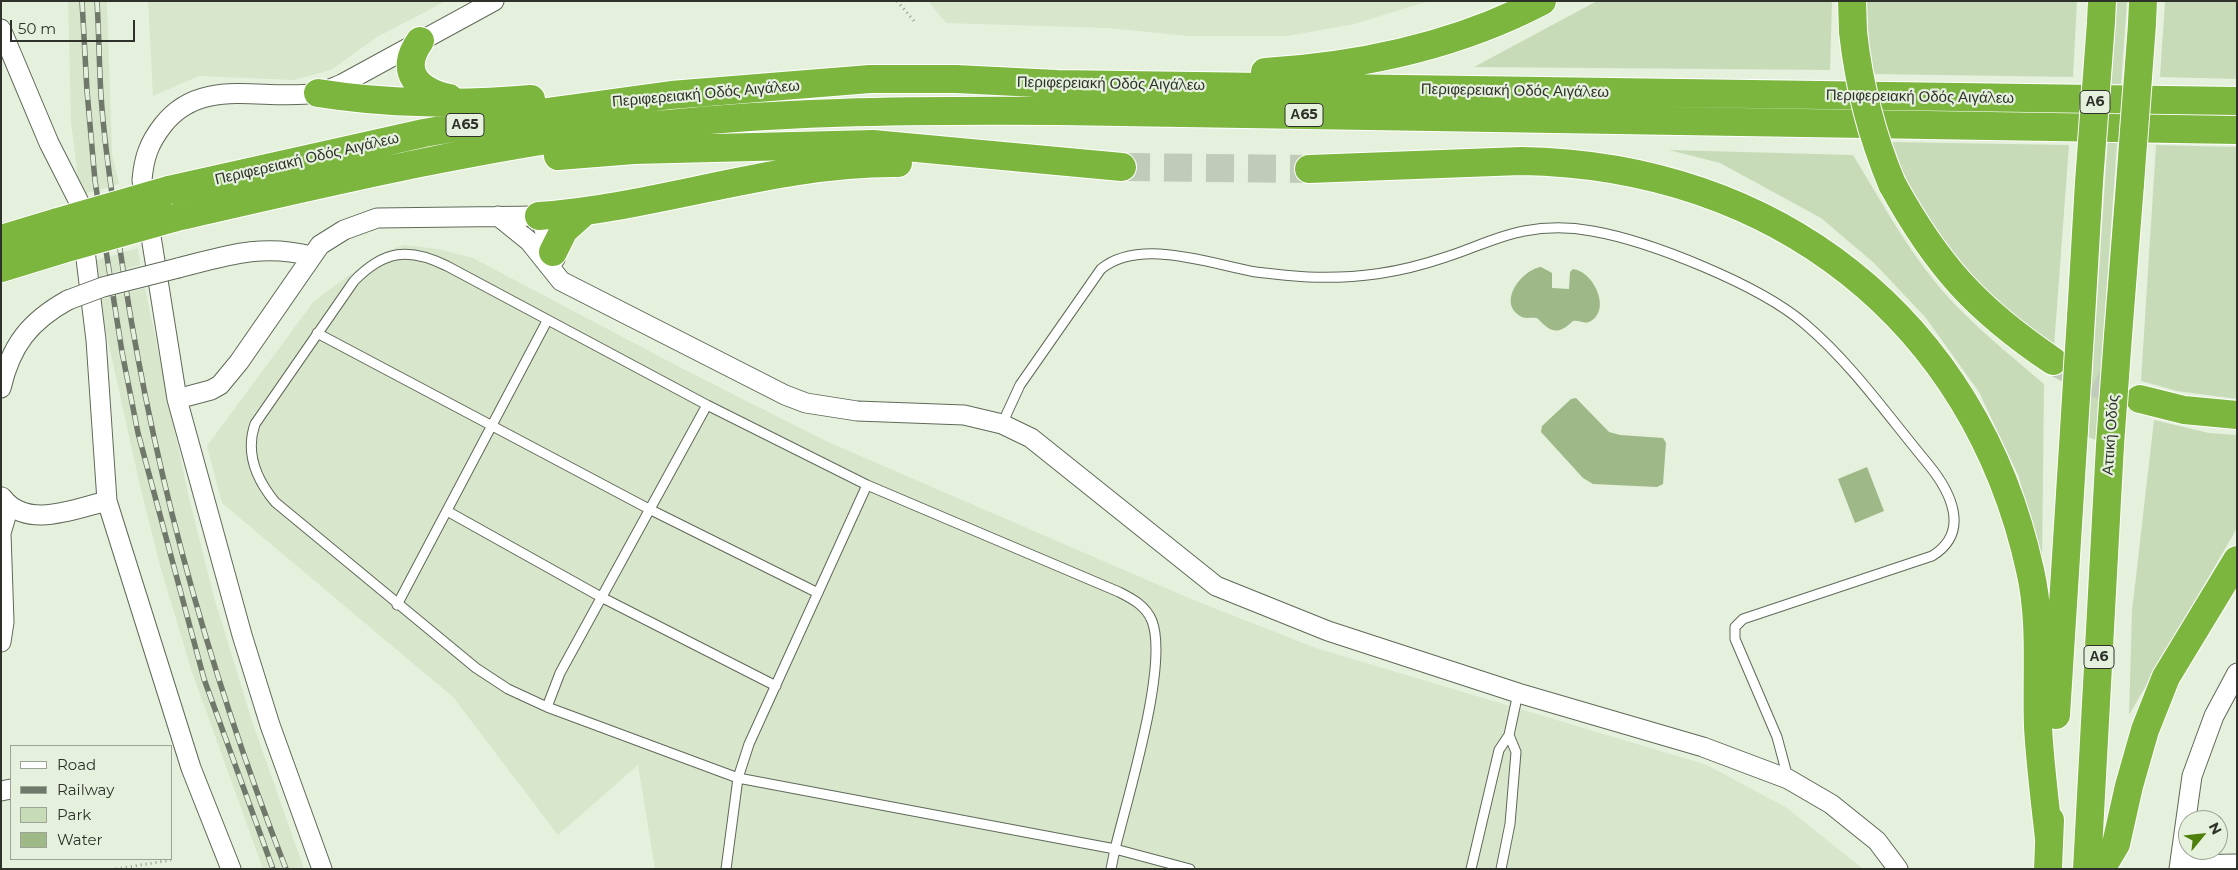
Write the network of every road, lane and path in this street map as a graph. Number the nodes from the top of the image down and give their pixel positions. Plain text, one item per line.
1 (494, 1) edge
2 (897, 1) edge
3 (1542, 1) edge
4 (1852, 1) edge
5 (2102, 12) edge
6 (2142, 12) edge
7 (915, 22) dead end
8 (1, 30) edge
9 (420, 41) junction
10 (1057, 84) junction
11 (766, 88) junction
12 (318, 93) junction
13 (463, 101) junction
14 (2237, 101) edge
15 (2237, 130) edge
16 (1072, 163) junction
17 (1122, 167) tunnel mouth
18 (1309, 169) tunnel mouth
19 (375, 172) junction
20 (583, 212) junction
21 (498, 216) junction
22 (540, 216) junction
23 (1, 239) edge
24 (553, 252) junction
25 (311, 256) junction
26 (1, 268) edge
27 (562, 280) junction
28 (547, 321) junction
29 (317, 333) junction
30 (2053, 361) tunnel mouth
31 (1, 388) edge
32 (178, 399) junction
33 (2140, 399) tunnel mouth
34 (707, 405) junction
35 (2237, 415) edge
36 (1002, 424) junction
37 (491, 426) junction
38 (867, 485) junction
39 (5, 501) edge
40 (107, 501) junction
41 (649, 509) junction
42 (447, 511) junction
43 (2237, 560) edge
44 (2237, 580) edge
45 (818, 593) junction
46 (601, 597) junction
47 (398, 605) junction
48 (2207, 606) junction
49 (1, 642) edge
50 (2237, 673) edge
51 (776, 686) junction
52 (1518, 693) junction
53 (547, 707) junction
54 (1510, 735) junction
55 (738, 778) junction
56 (1788, 778) junction
57 (2049, 839) junction
58 (1115, 849) junction
59 (171, 860) dead end
60 (2237, 864) edge
61 (2180, 867) edge
62 (116, 869) edge
63 (231, 869) edge
64 (322, 869) edge
65 (726, 869) edge
66 (1111, 869) edge
67 (1190, 869) edge
68 (1471, 869) edge
69 (1501, 869) edge
70 (1898, 869) edge
71 (2048, 869) edge
72 (2087, 869) edge
73 (2101, 869) edge

1 - 9 street
2 - 7 path
3 - 10 highway
4 - 30 highway, bridge
5 - 57 highway, Α6, bridge
6 - 72 highway, Αττική Οδός / Α6, bridge
8 - 40 street
9 - 12 street
9 - 13 highway
10 - 11 highway, Περιφερειακή Οδός Αιγάλεω / Α65
10 - 14 highway, Περιφερειακή Οδός Αιγάλεω / Α65
11 - 13 highway
11 - 23 highway, Περιφερειακή Οδός Αιγάλεω / Α65, bridge
12 - 13 highway
12 - 32 street
15 - 19 highway, Περιφερειακή Οδός Αιγάλεω / Α65
16 - 17 highway
16 - 19 highway
16 - 20 highway
18 - 57 highway
19 - 26 highway, Περιφερειακή Οδός Αιγάλεω / Α65, bridge
20 - 22 highway
20 - 24 highway
21 - 22 street
21 - 25 street
21 - 27 street
22 - 24 street
24 - 27 street
25 - 31 street, bridge
25 - 32 street
27 - 36 street
28 - 29 lane
28 - 34 lane
28 - 37 lane
29 - 37 lane
29 - 47 lane
32 - 64 street
33 - 35 highway
34 - 38 lane
34 - 41 lane
36 - 52 street
36 - 56 lane
37 - 41 lane
37 - 42 lane
38 - 45 lane
38 - 58 lane
39 - 40 street
39 - 49 street
40 - 63 street
41 - 45 lane
41 - 46 lane
42 - 46 lane
42 - 47 lane
43 - 48 highway
44 - 48 highway
45 - 51 lane
46 - 51 lane
46 - 53 lane
47 - 53 lane
48 - 73 highway
50 - 61 street
51 - 55 lane
52 - 54 lane
52 - 56 street
53 - 55 lane
54 - 68 lane
54 - 69 lane
55 - 58 lane
55 - 65 lane
56 - 70 street
57 - 71 highway, Α6
58 - 66 lane
58 - 67 lane
59 - 62 path
60 - 61 street

